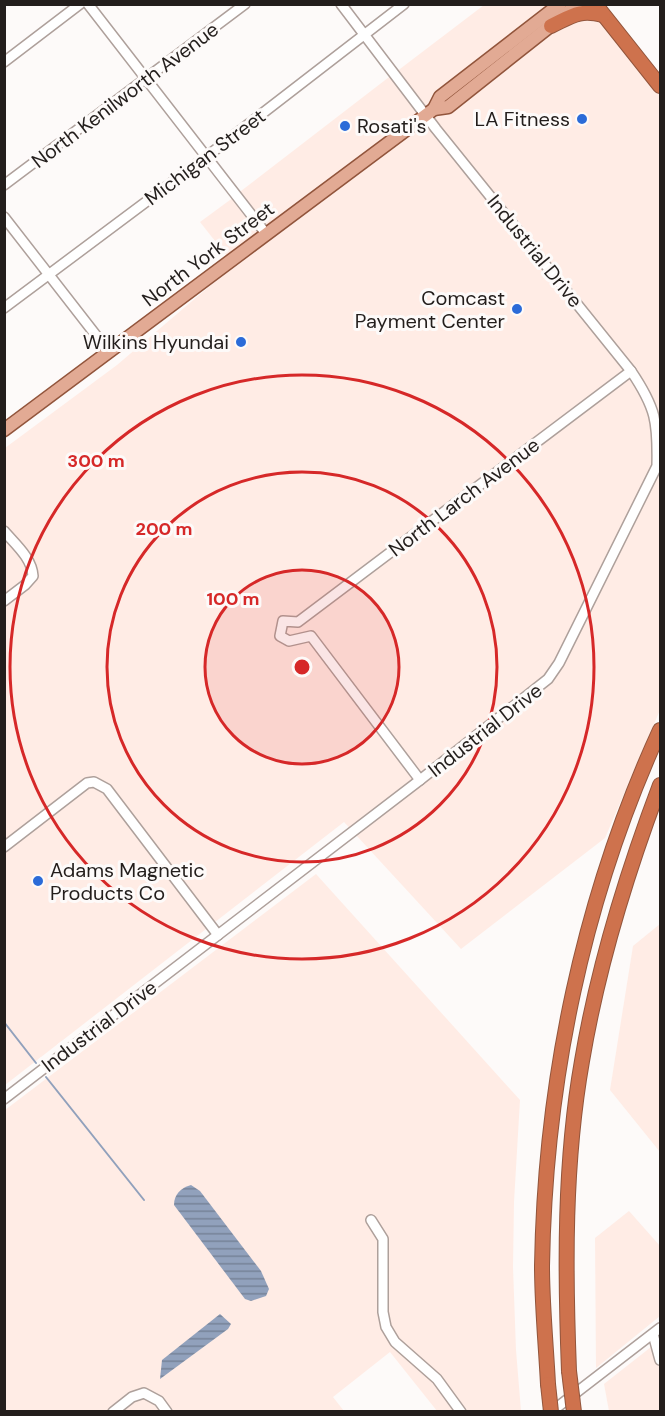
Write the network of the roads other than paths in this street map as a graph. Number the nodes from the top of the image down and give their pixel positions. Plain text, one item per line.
1 (80, 4) edge
2 (88, 4) edge
3 (245, 4) edge
4 (342, 4) edge
5 (405, 4) edge
6 (560, 4) edge
7 (578, 4) edge
8 (604, 7) edge
9 (551, 26) junction
10 (365, 35) junction
11 (4, 62) edge
12 (660, 74) edge
13 (147, 80) junction
14 (660, 86) edge
15 (430, 112) junction
16 (206, 157) junction
17 (4, 185) edge
18 (4, 217) edge
19 (267, 235) junction
20 (49, 275) junction
21 (4, 308) edge
22 (109, 352) junction
23 (631, 371) junction
24 (4, 430) edge
25 (4, 531) edge
26 (4, 602) edge
27 (660, 730) edge
28 (420, 780) junction
29 (660, 785) edge
30 (4, 847) edge
31 (218, 935) junction
32 (4, 1099) edge
33 (371, 1220) dead end
34 (657, 1331) edge
35 (660, 1360) edge
36 (113, 1412) edge
37 (167, 1412) edge
38 (461, 1412) edge
39 (551, 1412) edge
40 (574, 1412) edge

1 - 11 street
2 - 13 street
3 - 13 street, North Kenilworth Avenue
4 - 10 street, Industrial Drive
5 - 10 street, Michigan Street
6 - 15 main road, North York Street
7 - 9 main road, North York Street
8 - 9 highway
8 - 12 highway
8 - 14 highway
9 - 15 main road, North York Street
10 - 15 street, Industrial Drive
10 - 16 street, Michigan Street
13 - 16 street
13 - 17 street, North Kenilworth Avenue
15 - 19 main road, North York Street
15 - 23 street, Industrial Drive
16 - 19 street
16 - 20 street, Michigan Street
18 - 20 street
19 - 22 main road, North York Street
20 - 21 street, Michigan Street
20 - 22 street
22 - 24 main road, North York Street
23 - 28 street, Industrial Drive
23 - 28 street, North Larch Avenue
25 - 26 street
27 - 39 highway, bridge
28 - 31 street, Industrial Drive
29 - 40 highway, bridge
30 - 31 street
31 - 32 street, Industrial Drive
33 - 38 street
34 - 35 street
34 - 39 street
36 - 37 street

